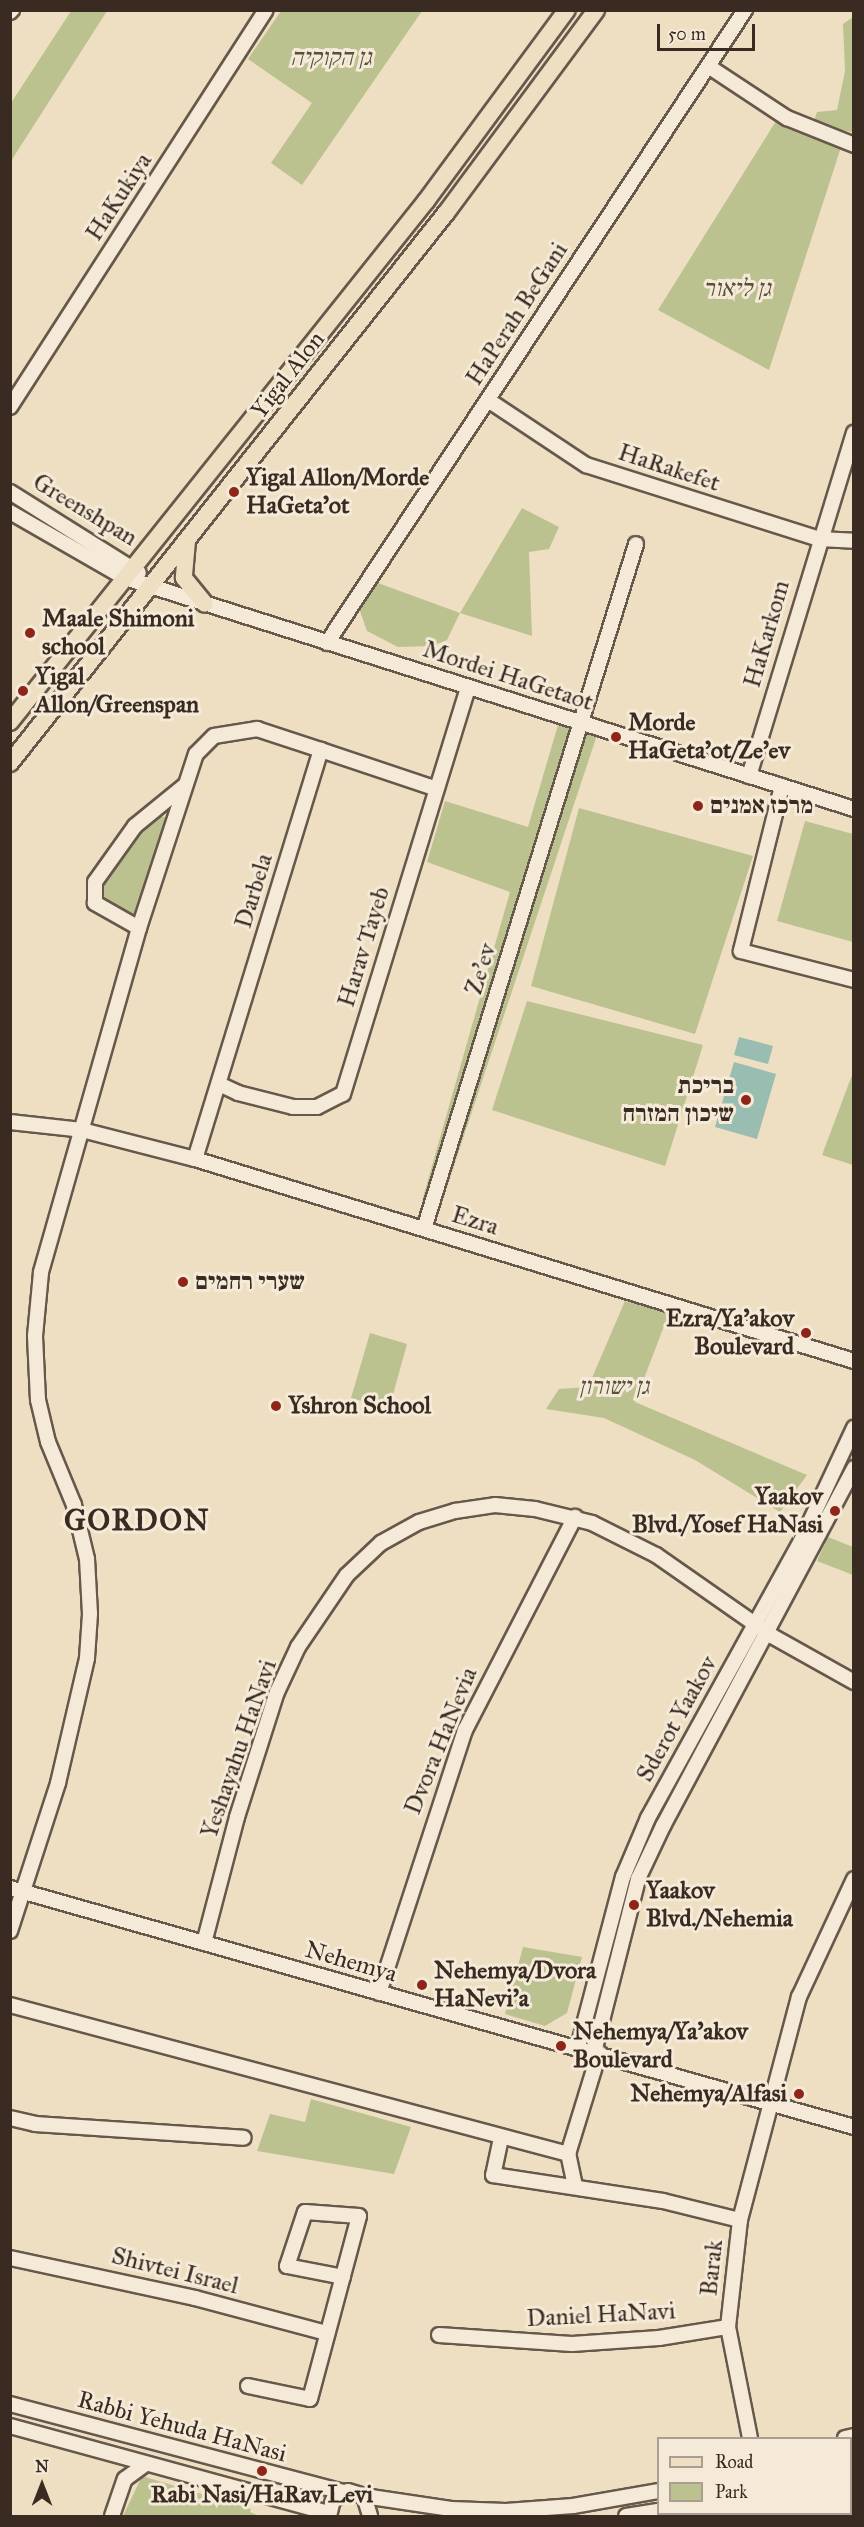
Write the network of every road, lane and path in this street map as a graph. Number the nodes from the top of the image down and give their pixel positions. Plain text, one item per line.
1 (266, 10) edge
2 (567, 10) edge
3 (596, 10) edge
4 (745, 10) edge
5 (708, 66) junction
6 (854, 145) edge
7 (488, 400) junction
8 (10, 407) edge
9 (854, 433) edge
10 (10, 492) edge
11 (10, 512) edge
12 (819, 539) junction
13 (187, 541) junction
14 (854, 541) edge
15 (636, 544) dead end
16 (129, 572) junction
17 (149, 586) junction
18 (205, 604) junction
19 (327, 643) junction
20 (468, 688) junction
21 (10, 722) edge
22 (581, 723) junction
23 (321, 750) junction
24 (10, 763) edge
25 (749, 776) junction
26 (183, 786) junction
27 (782, 786) junction
28 (435, 788) junction
29 (854, 809) edge
30 (139, 928) junction
31 (854, 980) edge
32 (219, 1084) junction
33 (10, 1122) edge
34 (82, 1130) junction
35 (195, 1159) junction
36 (424, 1229) junction
37 (854, 1361) edge
38 (854, 1428) edge
39 (854, 1468) edge
40 (575, 1517) junction
41 (760, 1628) junction
42 (854, 1682) edge
43 (854, 1879) edge
44 (10, 1888) edge
45 (25, 1892) junction
46 (10, 1931) edge
47 (204, 1943) junction
48 (379, 1993) junction
49 (10, 2005) edge
50 (578, 2047) junction
51 (596, 2052) junction
52 (767, 2104) junction
53 (10, 2118) edge
54 (854, 2127) edge
55 (244, 2138) dead end
56 (501, 2138) junction
57 (568, 2154) junction
58 (575, 2186) junction
59 (740, 2220) junction
60 (10, 2258) edge
61 (343, 2277) junction
62 (729, 2327) junction
63 (327, 2332) junction
64 (439, 2335) dead end
65 (248, 2386) dead end
66 (10, 2404) edge
67 (10, 2426) edge
68 (750, 2437) edge
69 (144, 2465) junction
70 (657, 2491) edge
71 (343, 2492) junction
72 (364, 2496) junction
73 (657, 2511) edge
74 (329, 2515) edge
75 (112, 2517) edge
76 (370, 2517) edge
77 (626, 2517) edge

1 - 8 street, HaKukiya
2 - 16 main road, Yigal Alon
3 - 13 main road, Yigal Alon
4 - 5 street, HaPerah BeGani
5 - 6 street
5 - 7 street, HaPerah BeGani
7 - 12 street, HaRakefet
7 - 19 street, HaPerah BeGani
9 - 12 street, HaKarkom
10 - 16 street, Greenshpan
11 - 16 street, Greenshpan
12 - 14 street, HaRakefet
12 - 25 street, HaKarkom
13 - 17 main road, Yigal Alon
13 - 18 main road
15 - 22 street, Ze'ev
16 - 17 street, Greenshpan
16 - 21 main road, Yigal Alon
17 - 18 street, Mordei HaGetaot
17 - 24 main road, Yigal Alon
18 - 19 street, Mordei HaGetaot
19 - 20 street, Mordei HaGetaot
20 - 22 street, Mordei HaGetaot
20 - 28 street, Harav Tayeb
22 - 25 street, Mordei HaGetaot
22 - 36 street, Ze'ev
23 - 26 street
23 - 28 street
23 - 32 street, Darbela
25 - 27 street, Mordei HaGetaot
26 - 30 street
26 - 30 street
27 - 29 street, Mordei HaGetaot
27 - 31 street
28 - 32 street, Harav Tayeb
30 - 34 street
32 - 35 street, Darbela
33 - 34 street
34 - 35 street, Ezra
34 - 45 street
35 - 36 street, Ezra
36 - 37 street, Ezra
38 - 41 street, Sderot Yaakov
39 - 41 street, Sderot Yaakov
40 - 41 street, Yeshayahu HaNavi
40 - 47 street, Yeshayahu HaNavi
40 - 48 street, Dvora HaNevia
41 - 42 street, Yeshayahu HaNavi
41 - 50 street, Sderot Yaakov
41 - 51 street, Sderot Yaakov
43 - 52 street, Barak
44 - 45 street, Nehemya
45 - 46 street
45 - 47 street, Nehemya
47 - 48 street, Nehemya
48 - 50 street, Nehemya
49 - 56 street
50 - 51 street, Nehemya
51 - 52 street, Nehemya
51 - 57 street, Sderot Yaakov
52 - 54 street, Nehemya
52 - 59 street, Barak
53 - 55 street
56 - 57 street
56 - 58 street
57 - 58 street
58 - 59 street
59 - 62 street, Barak
60 - 63 street, Shivtei Israel
61 - 61 street
61 - 63 street
62 - 64 street, Daniel HaNavi
62 - 68 street, Barak
63 - 65 street
66 - 71 street, Rabbi Yehuda HaNasi
67 - 69 street, Rabbi Yehuda HaNasi
69 - 74 street, Rabbi Yehuda HaNasi
69 - 75 street
70 - 72 street, Rabbi Yehuda HaNasi
71 - 72 street, Rabbi Yehuda HaNasi
71 - 74 street
72 - 76 street
73 - 77 street

